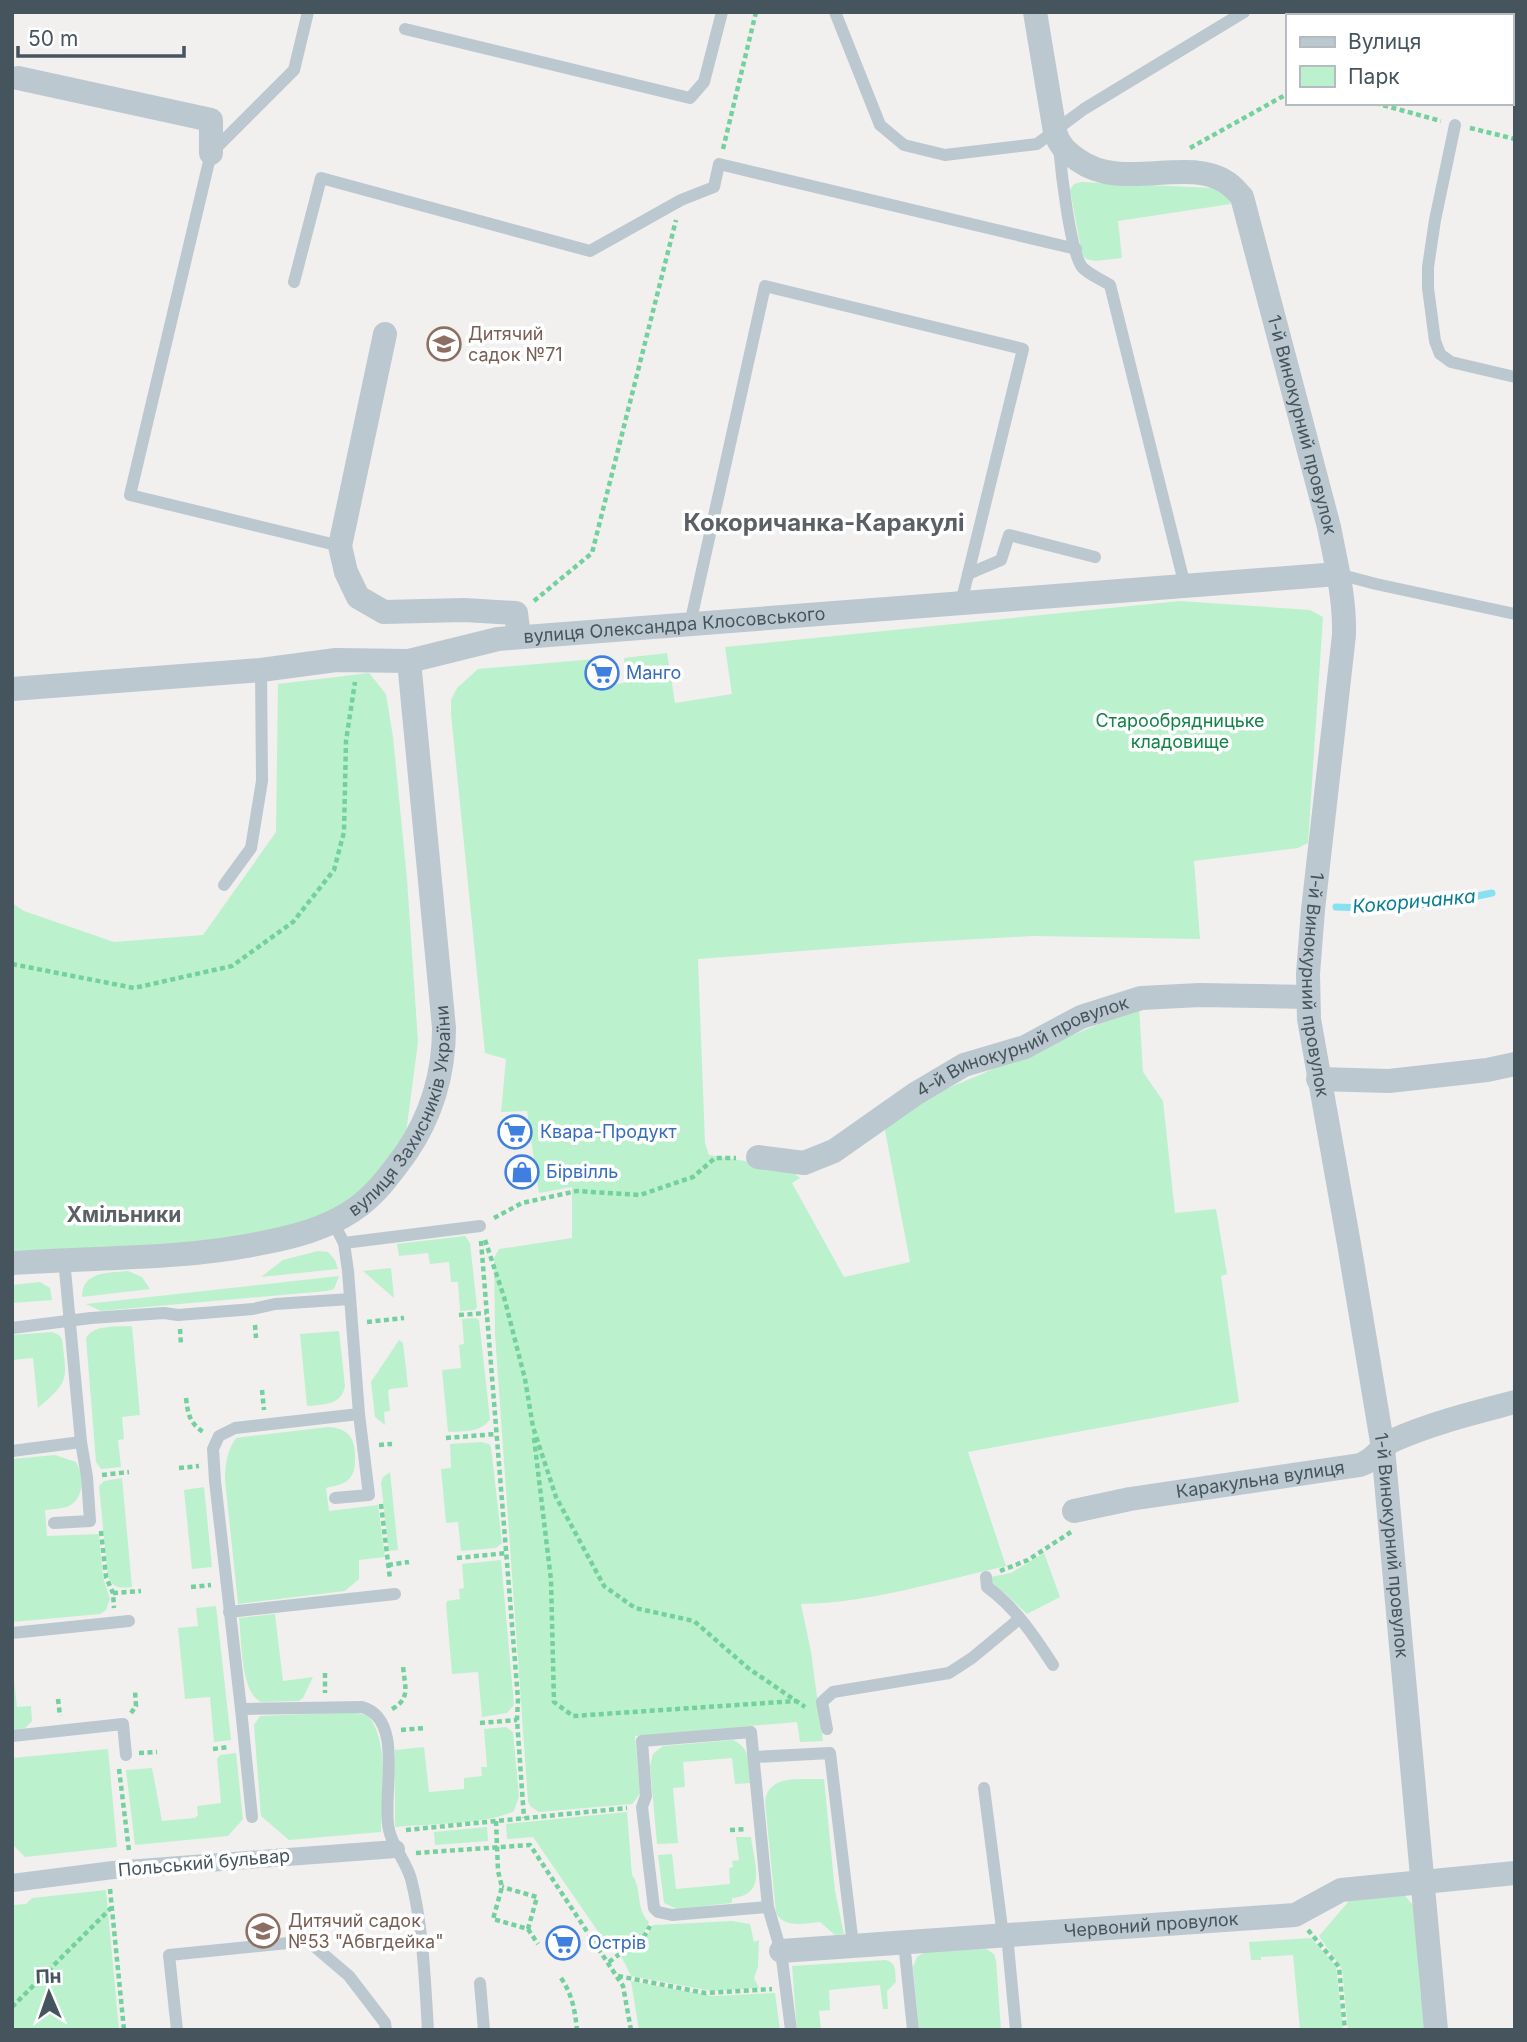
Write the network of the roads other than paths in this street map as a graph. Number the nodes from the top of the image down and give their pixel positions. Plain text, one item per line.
1 (308, 12) edge
2 (722, 12) edge
3 (835, 12) edge
4 (1035, 12) edge
5 (1244, 12) edge
6 (405, 29) dead end
7 (18, 78) dead end
8 (1455, 125) dead end
9 (1057, 138) junction
10 (211, 153) junction
11 (1076, 249) junction
12 (294, 282) dead end
13 (384, 334) dead end
14 (1515, 377) edge
15 (340, 546) junction
16 (1095, 557) dead end
17 (968, 574) junction
18 (1338, 574) junction
19 (1185, 586) junction
20 (961, 603) junction
21 (1515, 614) edge
22 (691, 624) junction
23 (518, 625) junction
24 (409, 661) junction
25 (261, 670) junction
26 (12, 689) edge
27 (224, 885) dead end
28 (1308, 997) junction
29 (1515, 1064) edge
30 (1318, 1079) junction
31 (758, 1157) road end
32 (480, 1226) road end
33 (339, 1232) junction
34 (64, 1259) junction
35 (12, 1263) edge
36 (350, 1299) junction
37 (70, 1321) junction
38 (12, 1328) edge
39 (1515, 1402) edge
40 (359, 1414) junction
41 (81, 1442) junction
42 (1383, 1448) junction
43 (12, 1451) edge
44 (335, 1498) dead end
45 (1074, 1511) road end
46 (54, 1523) dead end
47 (986, 1577) road end
48 (393, 1594) road end
49 (229, 1612) junction
50 (1019, 1619) junction
51 (123, 1622) road end
52 (12, 1633) edge
53 (1052, 1665) dead end
54 (241, 1709) junction
55 (827, 1729) road end
56 (12, 1736) edge
57 (126, 1755) road end
58 (755, 1757) junction
59 (984, 1788) dead end
60 (252, 1818) dead end
61 (396, 1845) junction
62 (1515, 1873) edge
63 (1421, 1882) junction
64 (12, 1883) edge
65 (768, 1907) junction
66 (1005, 1935) junction
67 (904, 1942) junction
68 (853, 1945) junction
69 (781, 1951) junction
70 (480, 1983) dead end
71 (177, 2030) edge
72 (386, 2030) edge
73 (428, 2030) edge
74 (484, 2030) edge
75 (791, 2030) edge
76 (913, 2030) edge
77 (1016, 2030) edge
78 (1436, 2030) edge

1 - 10 lane
2 - 6 lane
3 - 9 lane
4 - 9 street
5 - 9 lane
7 - 10 street
8 - 14 lane
9 - 11 lane
9 - 18 street, 1-й Винокурний провулок
10 - 15 lane
11 - 12 lane
11 - 19 lane
13 - 15 street
15 - 23 street
16 - 17 lane
17 - 20 lane
17 - 22 lane
18 - 19 street, вулиця Олександра Клосовського
18 - 21 lane
18 - 28 street, 1-й Винокурний провулок
19 - 20 street, вулиця Олександра Клосовського
20 - 22 street, вулиця Олександра Клосовського
22 - 23 street, вулиця Олександра Клосовського
23 - 24 street, вулиця Олександра Клосовського
24 - 25 street, вулиця Олександра Клосовського
24 - 33 street, вулиця Захисників України
25 - 26 street, вулиця Олександра Клосовського
25 - 27 lane
28 - 30 street, 1-й Винокурний провулок
28 - 31 street, 4-й Винокурний провулок
29 - 30 street
30 - 42 street, 1-й Винокурний провулок
32 - 33 lane
33 - 34 street, вулиця Захисників України
33 - 36 lane
34 - 35 street, вулиця Захисників України
34 - 37 lane
36 - 37 lane
36 - 40 lane
37 - 38 lane
37 - 41 lane
39 - 42 street, Каракульна вулиця
40 - 44 lane
40 - 49 lane
41 - 43 lane
41 - 46 lane
42 - 45 street, Каракульна вулиця
42 - 63 street, 1-й Винокурний провулок
47 - 50 lane
48 - 49 lane
49 - 54 lane
50 - 53 lane
50 - 55 lane
51 - 52 lane
54 - 60 lane
54 - 61 lane
56 - 57 lane
58 - 65 lane
58 - 65 lane
58 - 68 lane
59 - 66 lane
61 - 64 street, Польський бульвар
61 - 73 lane
62 - 63 street, Червоний провулок
63 - 66 street, Червоний провулок
63 - 78 street, 1-й Винокурний провулок
65 - 69 lane
66 - 67 street, Червоний провулок
66 - 77 lane
67 - 68 street, Червоний провулок
67 - 76 lane
68 - 69 street, Червоний провулок
69 - 75 lane
70 - 74 lane
71 - 72 lane

